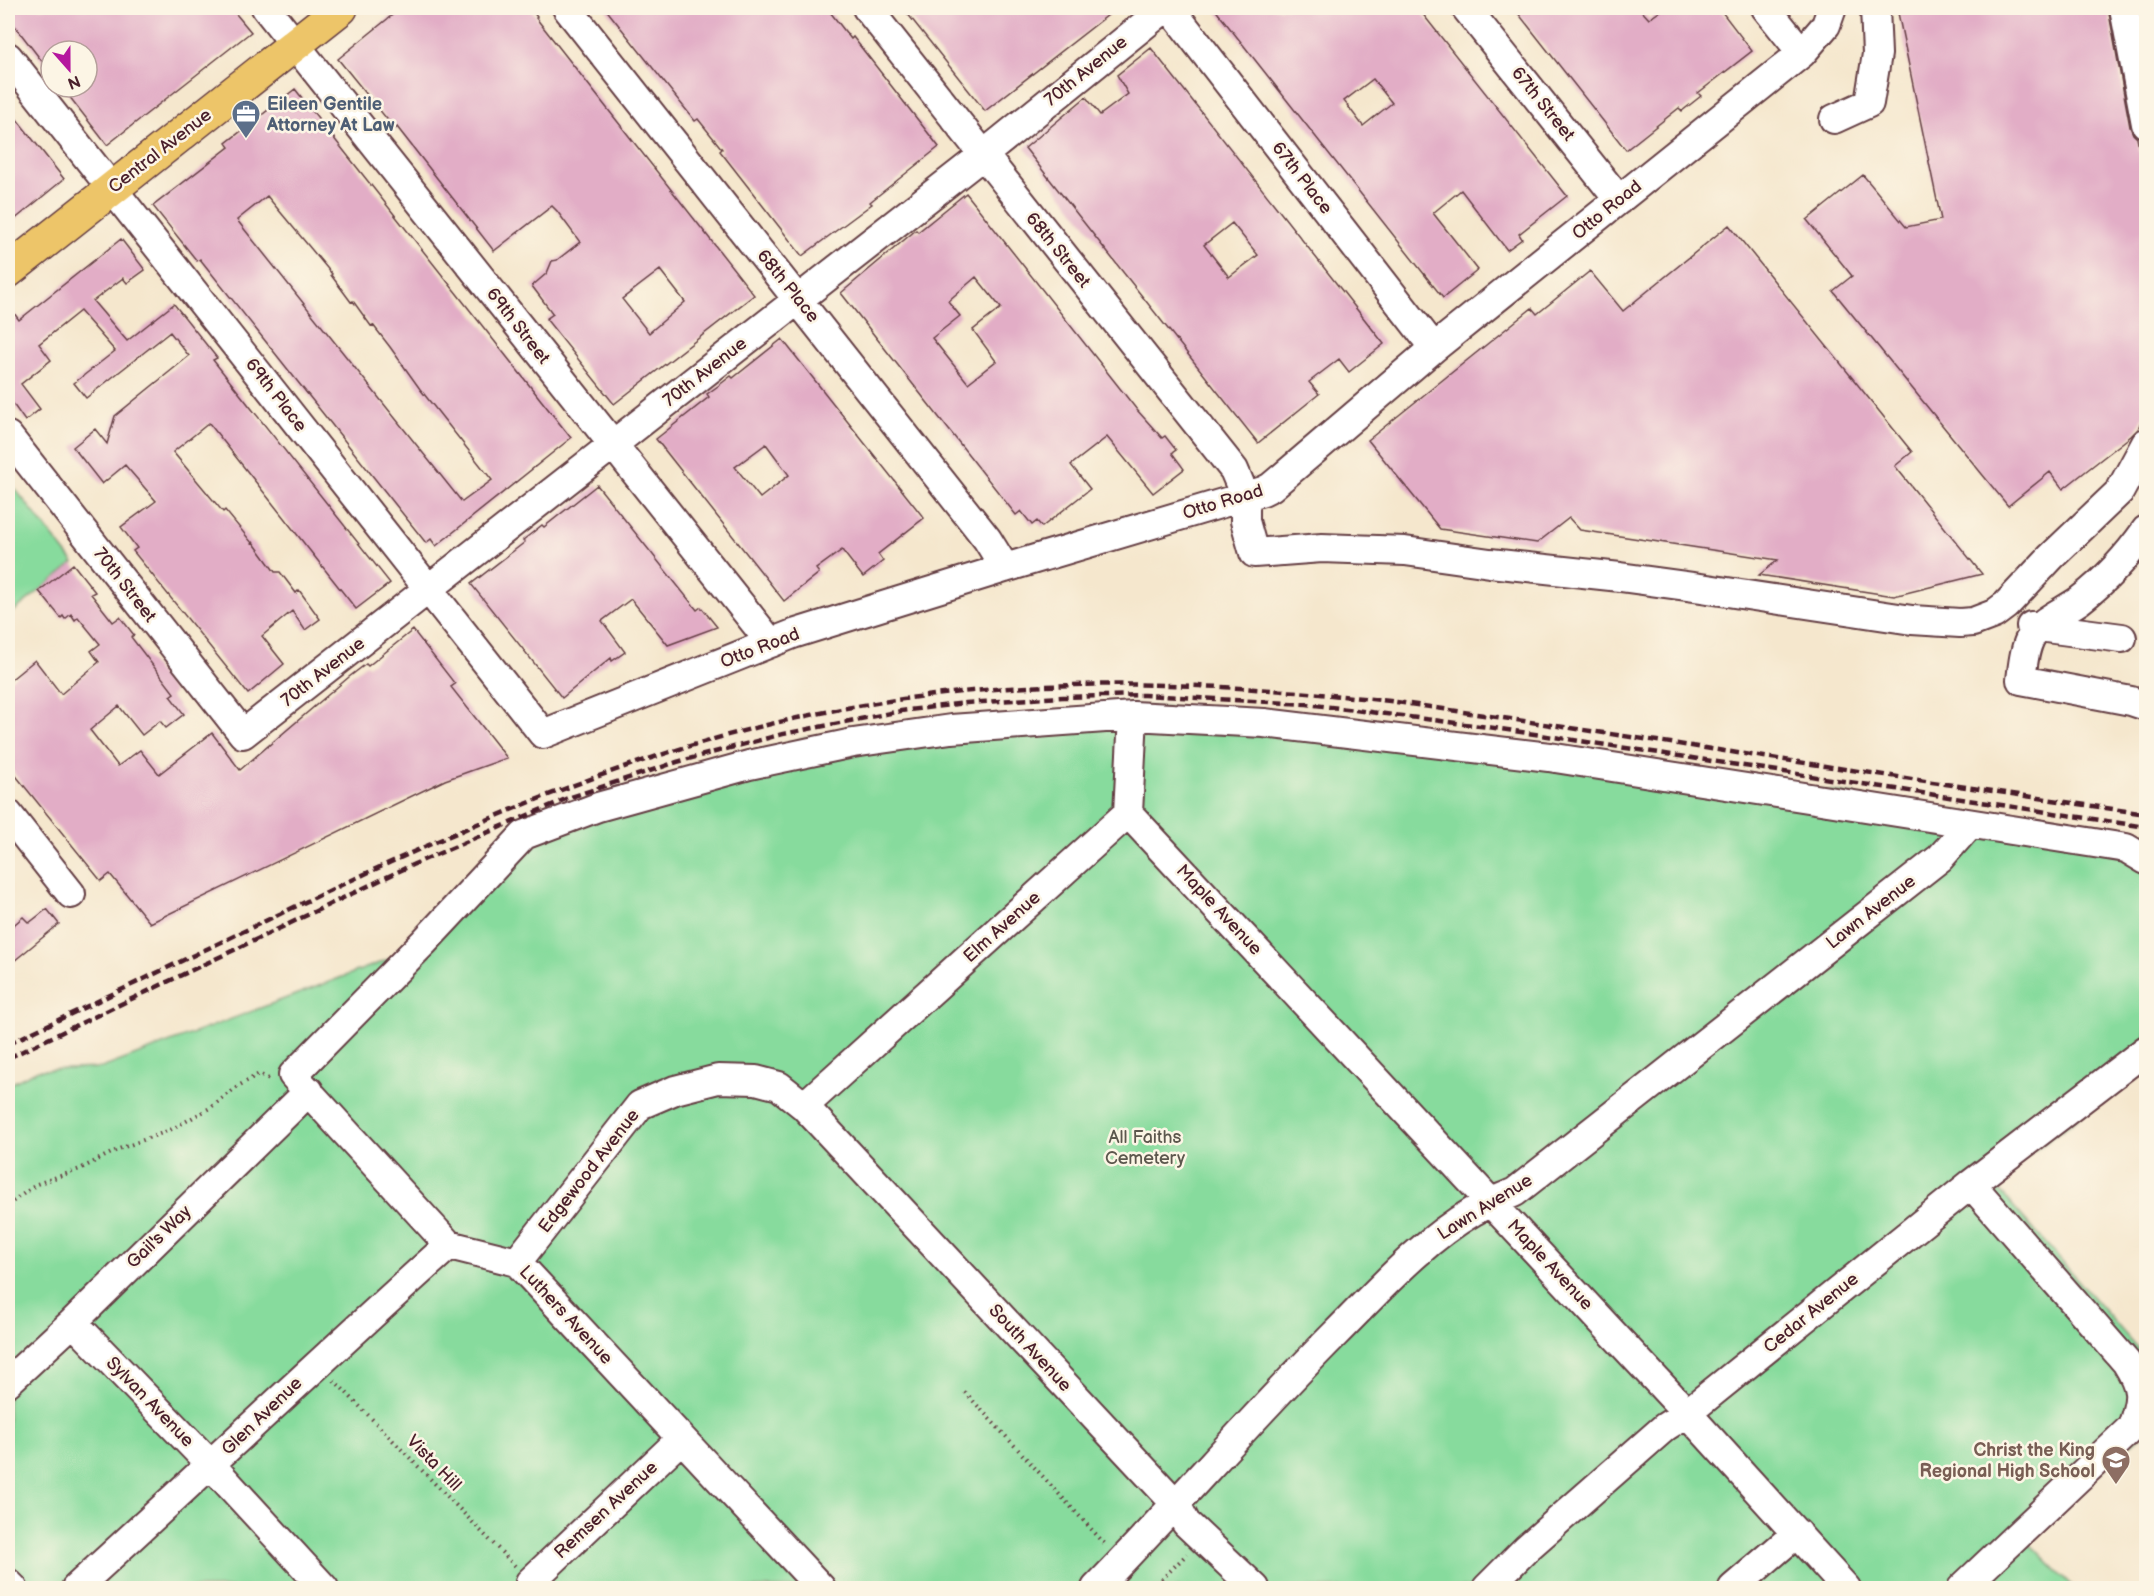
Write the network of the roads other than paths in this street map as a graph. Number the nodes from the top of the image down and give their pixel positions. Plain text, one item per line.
1 (266, 8) edge
2 (341, 8) edge
3 (567, 8) edge
4 (867, 8) edge
5 (1165, 8) edge
6 (1170, 8) edge
7 (1466, 8) edge
8 (1766, 8) edge
9 (1832, 8) edge
10 (1875, 8) edge
11 (2124, 8) edge
12 (295, 44) junction
13 (1802, 53) junction
14 (8, 57) edge
15 (1834, 119) dead end
16 (2146, 124) edge
17 (983, 155) junction
18 (112, 189) junction
19 (1619, 200) junction
20 (8, 272) edge
21 (798, 298) junction
22 (1434, 348) junction
23 (8, 436) edge
24 (2146, 443) edge
25 (612, 445) junction
26 (1245, 496) junction
27 (2146, 530) edge
28 (1005, 568) junction
29 (430, 590) junction
30 (1984, 619) junction
31 (2039, 627) junction
32 (2122, 638) dead end
33 (771, 643) junction
34 (2146, 706) edge
35 (1133, 716) junction
36 (243, 734) joint
37 (543, 734) joint
38 (1128, 813) junction
39 (8, 814) edge
40 (1970, 824) junction
41 (2146, 860) edge
42 (71, 894) dead end
43 (2146, 1050) edge
44 (301, 1083) junction
45 (804, 1106) junction
46 (1971, 1184) junction
47 (1492, 1202) junction
48 (449, 1245) junction
49 (517, 1262) junction
50 (73, 1322) junction
51 (8, 1382) edge
52 (1687, 1413) junction
53 (681, 1439) junction
54 (211, 1465) junction
55 (1176, 1504) junction
56 (1797, 1533) junction
57 (8, 1583) edge
58 (532, 1585) edge
59 (13, 1588) edge
60 (76, 1588) edge
61 (324, 1588) edge
62 (820, 1588) edge
63 (1096, 1588) edge
64 (1255, 1588) edge
65 (1487, 1588) edge
66 (1733, 1588) edge
67 (1846, 1588) edge
68 (1962, 1588) edge

1 - 12 street, 69th Street
2 - 12 main road, Central Avenue
3 - 21 street, 68th Place
4 - 17 street, 68th Street
5 - 17 street, 70th Avenue
6 - 22 street, 67th Place
7 - 19 street, 67th Street
8 - 13 street
9 - 13 street, Otto Road
10 - 15 street
11 - 16 street
12 - 18 main road, Central Avenue
12 - 25 street, 69th Street
13 - 19 street, Otto Road
14 - 18 street, 69th Place
17 - 21 street, 70th Avenue
17 - 26 street, 68th Street
18 - 20 main road, Central Avenue
18 - 29 street, 69th Place
19 - 22 street, Otto Road
21 - 25 street, 70th Avenue
21 - 28 street, 68th Place
22 - 26 street, Otto Road
23 - 36 street, 70th Street
24 - 30 street
25 - 29 street, 70th Avenue
25 - 33 street, 69th Street
26 - 28 street, Otto Road
26 - 30 street
27 - 31 street
28 - 33 street, Otto Road
29 - 36 street, 70th Avenue
29 - 37 street, 69th Place
30 - 31 street
31 - 32 street
31 - 34 street
33 - 37 street, Otto Road
35 - 38 street
35 - 40 street, Gail's Way
35 - 44 street, Gail's Way
38 - 45 street, Elm Avenue
38 - 47 street, Maple Avenue
39 - 42 street
40 - 41 street, Gail's Way
40 - 47 street, Lawn Avenue
43 - 46 street, Cedar Avenue
44 - 48 street
44 - 50 street, Gail's Way
45 - 49 street, Edgewood Avenue
45 - 55 street, South Avenue
46 - 52 street, Cedar Avenue
46 - 68 street
47 - 52 street, Maple Avenue
47 - 55 street, Lawn Avenue
48 - 49 street, Luthers Avenue
48 - 54 street, Glen Avenue
49 - 53 street, Luthers Avenue
50 - 51 street, Gail's Way
50 - 54 street, Sylvan Avenue
52 - 56 street, Maple Avenue
52 - 65 street, Cedar Avenue
53 - 58 street, Remsen Avenue
53 - 62 street, Luthers Avenue
54 - 60 street, Glen Avenue
54 - 61 street, Sylvan Avenue
55 - 63 street, Lawn Avenue
55 - 64 street, South Avenue
56 - 66 street
56 - 67 street, Maple Avenue
57 - 59 street

